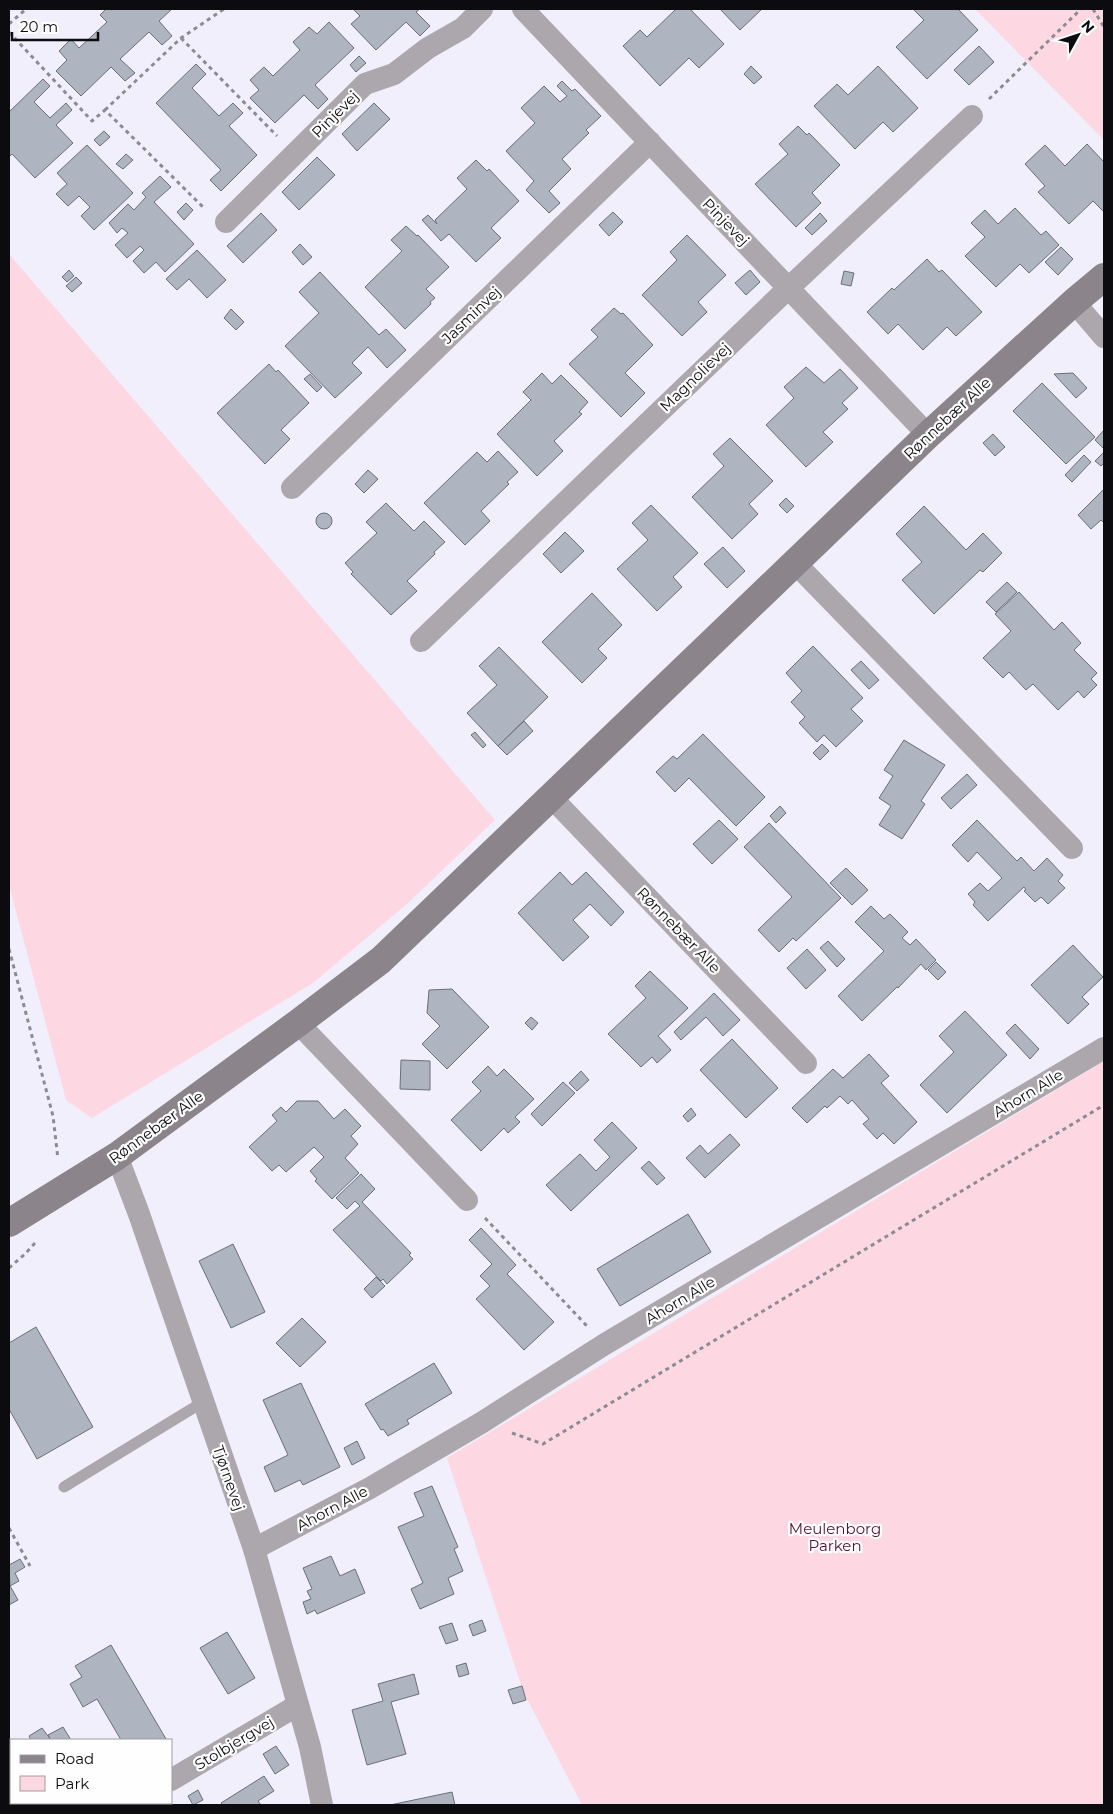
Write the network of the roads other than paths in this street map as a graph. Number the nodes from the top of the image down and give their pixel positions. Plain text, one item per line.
1 (482, 9) edge
2 (524, 9) edge
3 (972, 116) road end
4 (650, 142) junction
5 (226, 222) road end
6 (1104, 277) edge
7 (788, 287) junction
8 (1074, 302) junction
9 (1104, 337) edge
10 (928, 435) junction
11 (292, 488) dead end
12 (795, 563) junction
13 (421, 641) dead end
14 (551, 796) junction
15 (1072, 848) dead end
16 (298, 1023) junction
17 (1104, 1048) edge
18 (806, 1063) dead end
19 (117, 1156) junction
20 (467, 1200) road end
21 (9, 1223) edge
22 (203, 1402) junction
23 (64, 1487) dead end
24 (254, 1549) junction
25 (298, 1705) junction
26 (172, 1779) edge
27 (322, 1805) edge

1 - 5 street, Pinjevej
2 - 4 street, Pinjevej
3 - 7 street, Magnolievej
4 - 7 street, Pinjevej
4 - 11 street, Jasminvej
6 - 8 main road, Rønnebær Alle
7 - 10 street, Pinjevej
7 - 13 street, Magnolievej
8 - 9 street
8 - 10 main road, Rønnebær Alle
10 - 12 main road, Rønnebær Alle
12 - 14 main road, Rønnebær Alle
12 - 15 street
14 - 16 main road, Rønnebær Alle
14 - 18 street, Rønnebær Alle
16 - 19 main road, Rønnebær Alle
16 - 20 street
17 - 24 street, Ahorn Alle
19 - 21 main road, Rønnebær Alle
19 - 22 street, Tjørnevej
22 - 23 lane
22 - 24 street, Tjørnevej
24 - 25 street, Tjørnevej
25 - 26 street, Stolbjergvej
25 - 27 street, Tjørnevej

